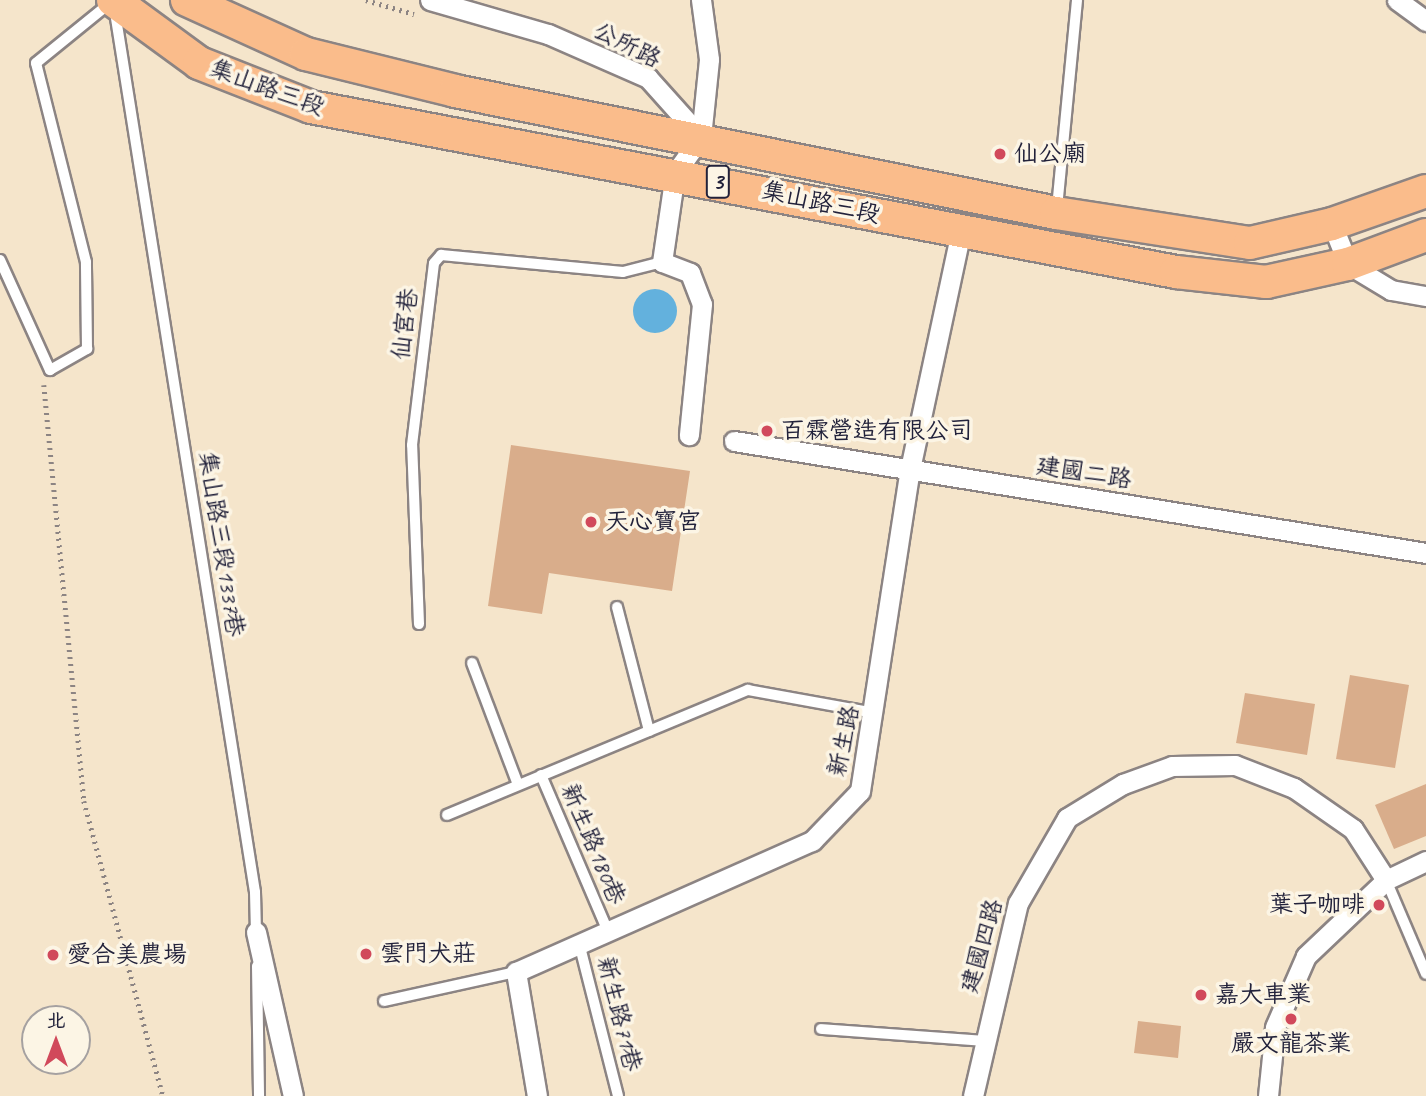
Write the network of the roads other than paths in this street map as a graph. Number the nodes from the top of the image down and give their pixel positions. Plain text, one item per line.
1 (113, 0) edge
2 (187, 0) edge
3 (430, 0) edge
4 (701, 0) edge
5 (1077, 0) edge
6 (1397, 0) edge
7 (1426, 21) edge
8 (701, 137) junction
9 (675, 173) junction
10 (1426, 191) edge
11 (1056, 213) junction
12 (1332, 224) junction
13 (961, 232) junction
14 (1426, 235) edge
15 (0, 260) edge
16 (662, 262) junction
17 (1348, 264) junction
18 (1426, 296) edge
19 (688, 435) dead end
20 (734, 441) dead end
21 (910, 469) junction
22 (1426, 553) edge
23 (617, 607) dead end
24 (419, 624) dead end
25 (472, 663) dead end
26 (876, 713) junction
27 (649, 731) junction
28 (541, 775) junction
29 (518, 785) junction
30 (447, 815) dead end
31 (1426, 861) edge
32 (1386, 880) junction
33 (607, 929) junction
34 (256, 932) junction
35 (579, 942) junction
36 (516, 972) junction
37 (1426, 974) edge
38 (384, 1001) dead end
39 (821, 1029) dead end
40 (984, 1041) junction
41 (258, 1096) edge
42 (293, 1096) edge
43 (537, 1096) edge
44 (618, 1096) edge
45 (973, 1096) edge
46 (1268, 1096) edge

1 - 9 main road, 集山路三段 / 3
1 - 15 lane
1 - 34 lane, 集山路三段1337巷
2 - 8 main road, 集山路三段 / 3
3 - 8 street, 公所路
4 - 8 street
5 - 11 lane
6 - 7 street
8 - 9 street
8 - 11 main road, 集山路三段 / 3
9 - 13 main road, 集山路三段 / 3
9 - 16 street
10 - 12 main road, 3
11 - 12 main road, 集山路三段 / 3
12 - 17 street
13 - 17 main road, 集山路三段 / 3
13 - 21 street, 新生路
14 - 17 main road, 3
16 - 19 street
16 - 24 lane, 仙宮巷
17 - 18 street
20 - 21 street, 建國二路
21 - 22 street, 建國二路
21 - 26 street, 新生路
23 - 27 lane
25 - 29 lane
26 - 27 lane
26 - 33 street, 新生路
27 - 28 lane
28 - 29 lane
28 - 33 lane, 新生路180巷
29 - 30 lane
31 - 32 street
32 - 37 lane
32 - 40 street, 建國四路
32 - 46 street
33 - 35 street, 新生路
34 - 41 lane, 集山路三段1337巷
34 - 42 street
35 - 36 street, 新生路
35 - 44 lane, 新生路71巷
36 - 38 lane
36 - 43 street
39 - 40 lane
40 - 45 street, 建國四路

